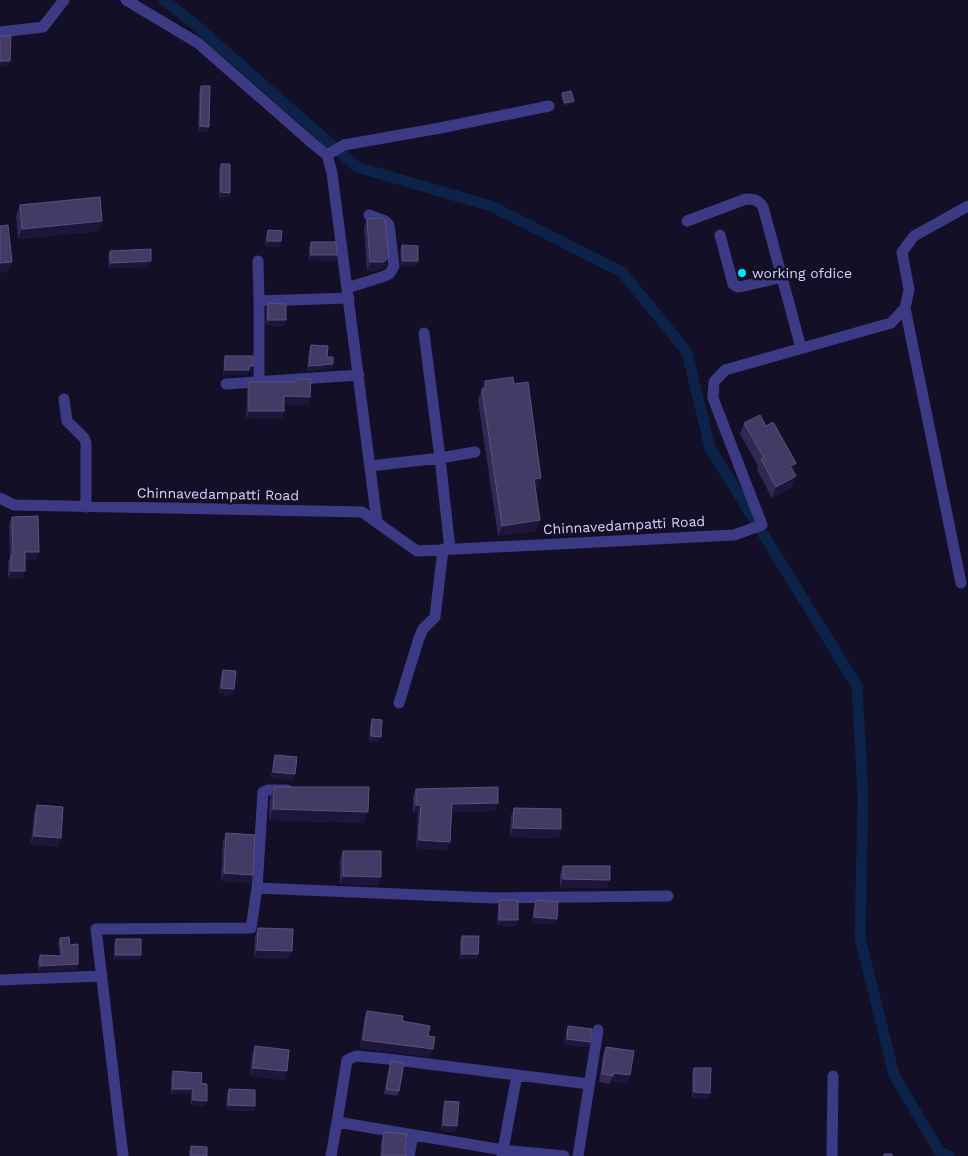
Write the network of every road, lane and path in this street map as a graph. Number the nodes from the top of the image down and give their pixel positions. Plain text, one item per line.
1 (64, 0) edge
2 (126, 0) edge
3 (0, 32) edge
4 (549, 106) dead end
5 (327, 154) junction
6 (968, 206) edge
7 (369, 215) dead end
8 (687, 221) dead end
9 (720, 234) dead end
10 (258, 261) dead end
11 (782, 277) junction
12 (348, 293) junction
13 (259, 301) junction
14 (905, 308) junction
15 (424, 333) dead end
16 (801, 348) junction
17 (358, 375) junction
18 (259, 382) junction
19 (226, 384) dead end
20 (64, 399) dead end
21 (475, 452) dead end
22 (440, 458) junction
23 (370, 466) junction
24 (0, 498) edge
25 (86, 507) junction
26 (377, 522) junction
27 (446, 549) junction
28 (961, 583) dead end
29 (399, 703) dead end
30 (296, 790) edge
31 (258, 888) junction
32 (668, 896) dead end
33 (102, 976) junction
34 (0, 980) edge
35 (598, 1030) dead end
36 (517, 1075) junction
37 (833, 1076) dead end
38 (589, 1084) junction
39 (337, 1122) junction
40 (413, 1136) junction
41 (502, 1153) edge
42 (124, 1156) edge
43 (332, 1156) edge
44 (409, 1156) edge
45 (564, 1156) edge
46 (578, 1156) edge
47 (832, 1156) edge

1 - 3 street
2 - 5 street
4 - 5 street
5 - 12 street
6 - 14 street
7 - 12 street
8 - 11 street
9 - 11 street
10 - 13 street
11 - 16 street
12 - 13 street
12 - 17 street
13 - 18 street
14 - 16 street, Chinnavedampatti Road
14 - 28 street
15 - 22 street
16 - 27 street, Chinnavedampatti Road
17 - 18 street
17 - 23 street
18 - 19 street
20 - 25 street
21 - 22 street
22 - 23 street
22 - 27 street
23 - 26 street
24 - 25 street, Chinnavedampatti Road
25 - 26 street, Chinnavedampatti Road
26 - 27 street, Chinnavedampatti Road
27 - 29 street
30 - 31 street
31 - 32 street
31 - 33 street
33 - 34 street
33 - 42 street
35 - 38 street
36 - 38 street
36 - 39 street
36 - 41 street
37 - 47 street
38 - 46 street
39 - 40 street
39 - 43 street
40 - 41 street
40 - 44 street
41 - 45 street

